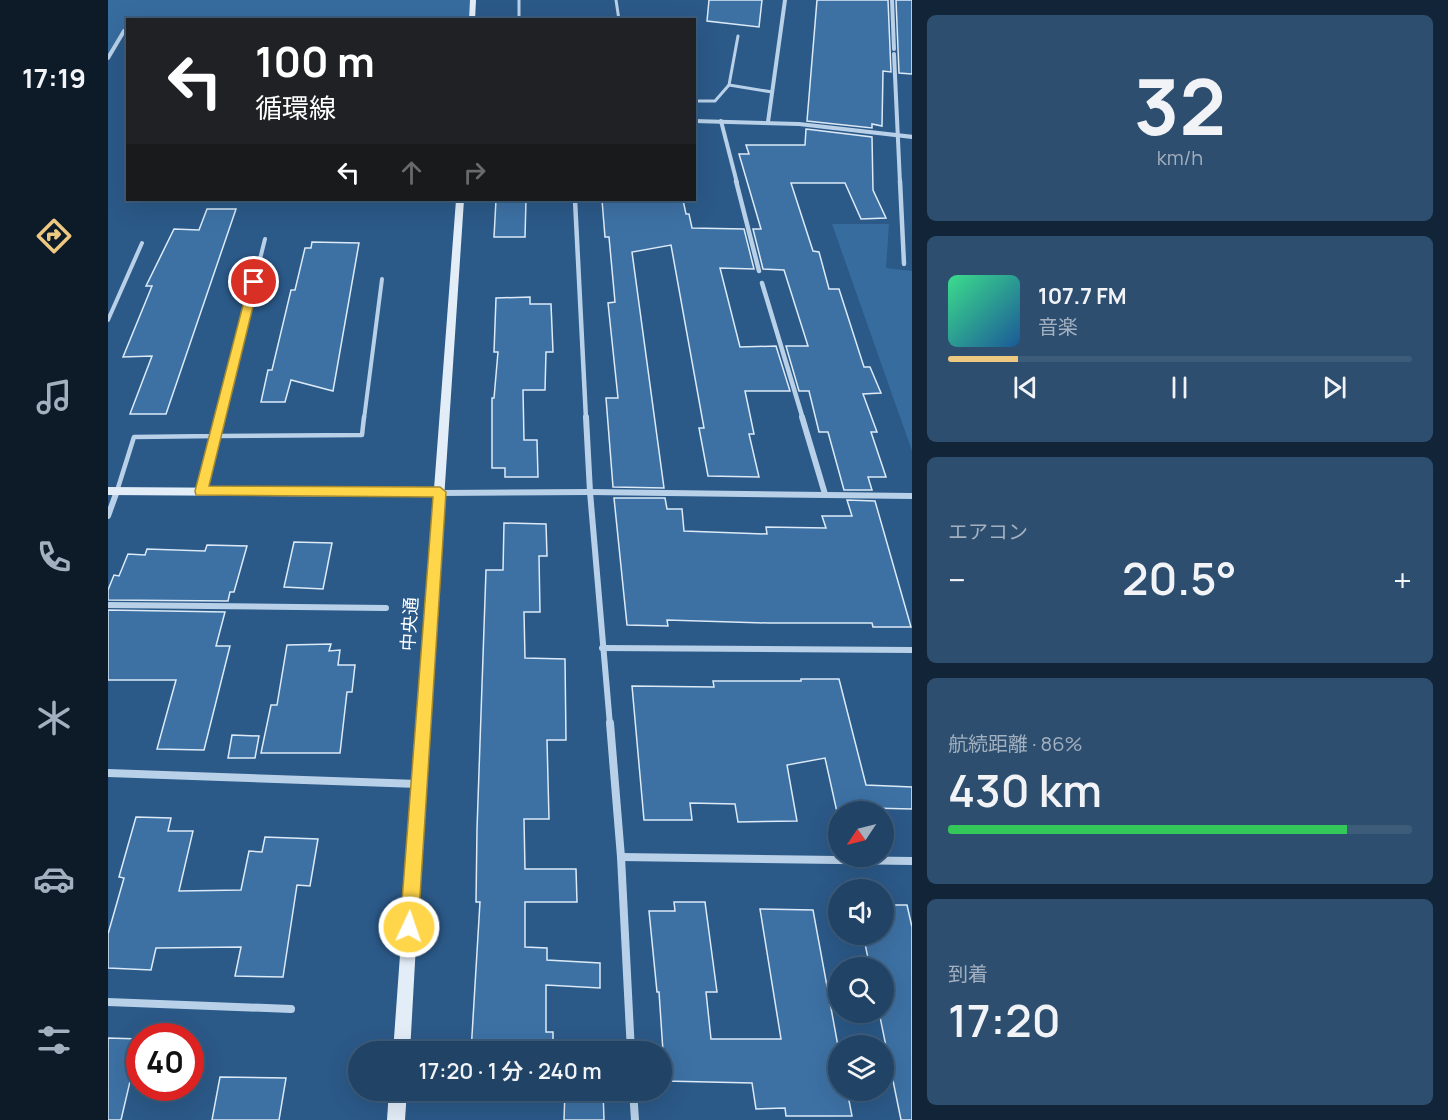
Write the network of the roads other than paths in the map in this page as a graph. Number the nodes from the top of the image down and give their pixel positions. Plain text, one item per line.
1 (473, 0) edge
2 (519, 0) edge
3 (616, 0) edge
4 (785, 0) edge
5 (892, 0) edge
6 (472, 18) edge
7 (519, 18) edge
8 (619, 18) edge
9 (126, 30) edge
10 (738, 36) dead end
11 (894, 48) dead end
12 (894, 54) dead end
13 (108, 57) edge
14 (729, 85) junction
15 (772, 92) junction
16 (696, 101) edge
17 (696, 121) edge
18 (721, 121) junction
19 (768, 122) junction
20 (897, 135) junction
21 (912, 137) edge
22 (460, 201) edge
23 (574, 201) edge
24 (265, 239) dead end
25 (142, 243) dead end
26 (904, 264) dead end
27 (759, 271) dead end
28 (382, 279) dead end
29 (762, 283) dead end
30 (108, 320) edge
31 (216, 436) junction
32 (112, 491) edge
33 (201, 491) junction
34 (440, 492) junction
35 (590, 492) junction
36 (825, 494) junction
37 (912, 496) edge
38 (108, 516) edge
39 (108, 605) edge
40 (386, 608) dead end
41 (602, 648) junction
42 (912, 650) edge
43 (108, 773) edge
44 (418, 784) junction
45 (621, 858) junction
46 (912, 861) edge
47 (108, 1002) edge
48 (291, 1009) dead end
49 (402, 1041) edge
50 (630, 1041) edge
51 (397, 1101) edge
52 (633, 1101) edge
53 (396, 1120) edge
54 (634, 1120) edge

1 - 6 street
2 - 7 lane
3 - 8 lane
4 - 15 street
5 - 11 street
9 - 13 street
10 - 14 lane
12 - 20 street
14 - 15 lane
14 - 16 lane
15 - 19 street
17 - 18 street
18 - 19 street
18 - 27 street
19 - 20 street
20 - 21 street
20 - 26 street
22 - 34 street, 中央通
23 - 35 street
24 - 31 lane
25 - 30 lane
28 - 31 lane
29 - 36 street
31 - 32 lane
31 - 33 lane
32 - 33 street
32 - 38 street
33 - 34 street
34 - 35 street
34 - 44 street, 中央通
35 - 36 street
35 - 41 street
36 - 37 street
39 - 40 street
41 - 42 street
41 - 45 street
43 - 44 street
44 - 49 street, 中央通
45 - 46 street
45 - 50 street
47 - 48 street
51 - 53 street
52 - 54 street

